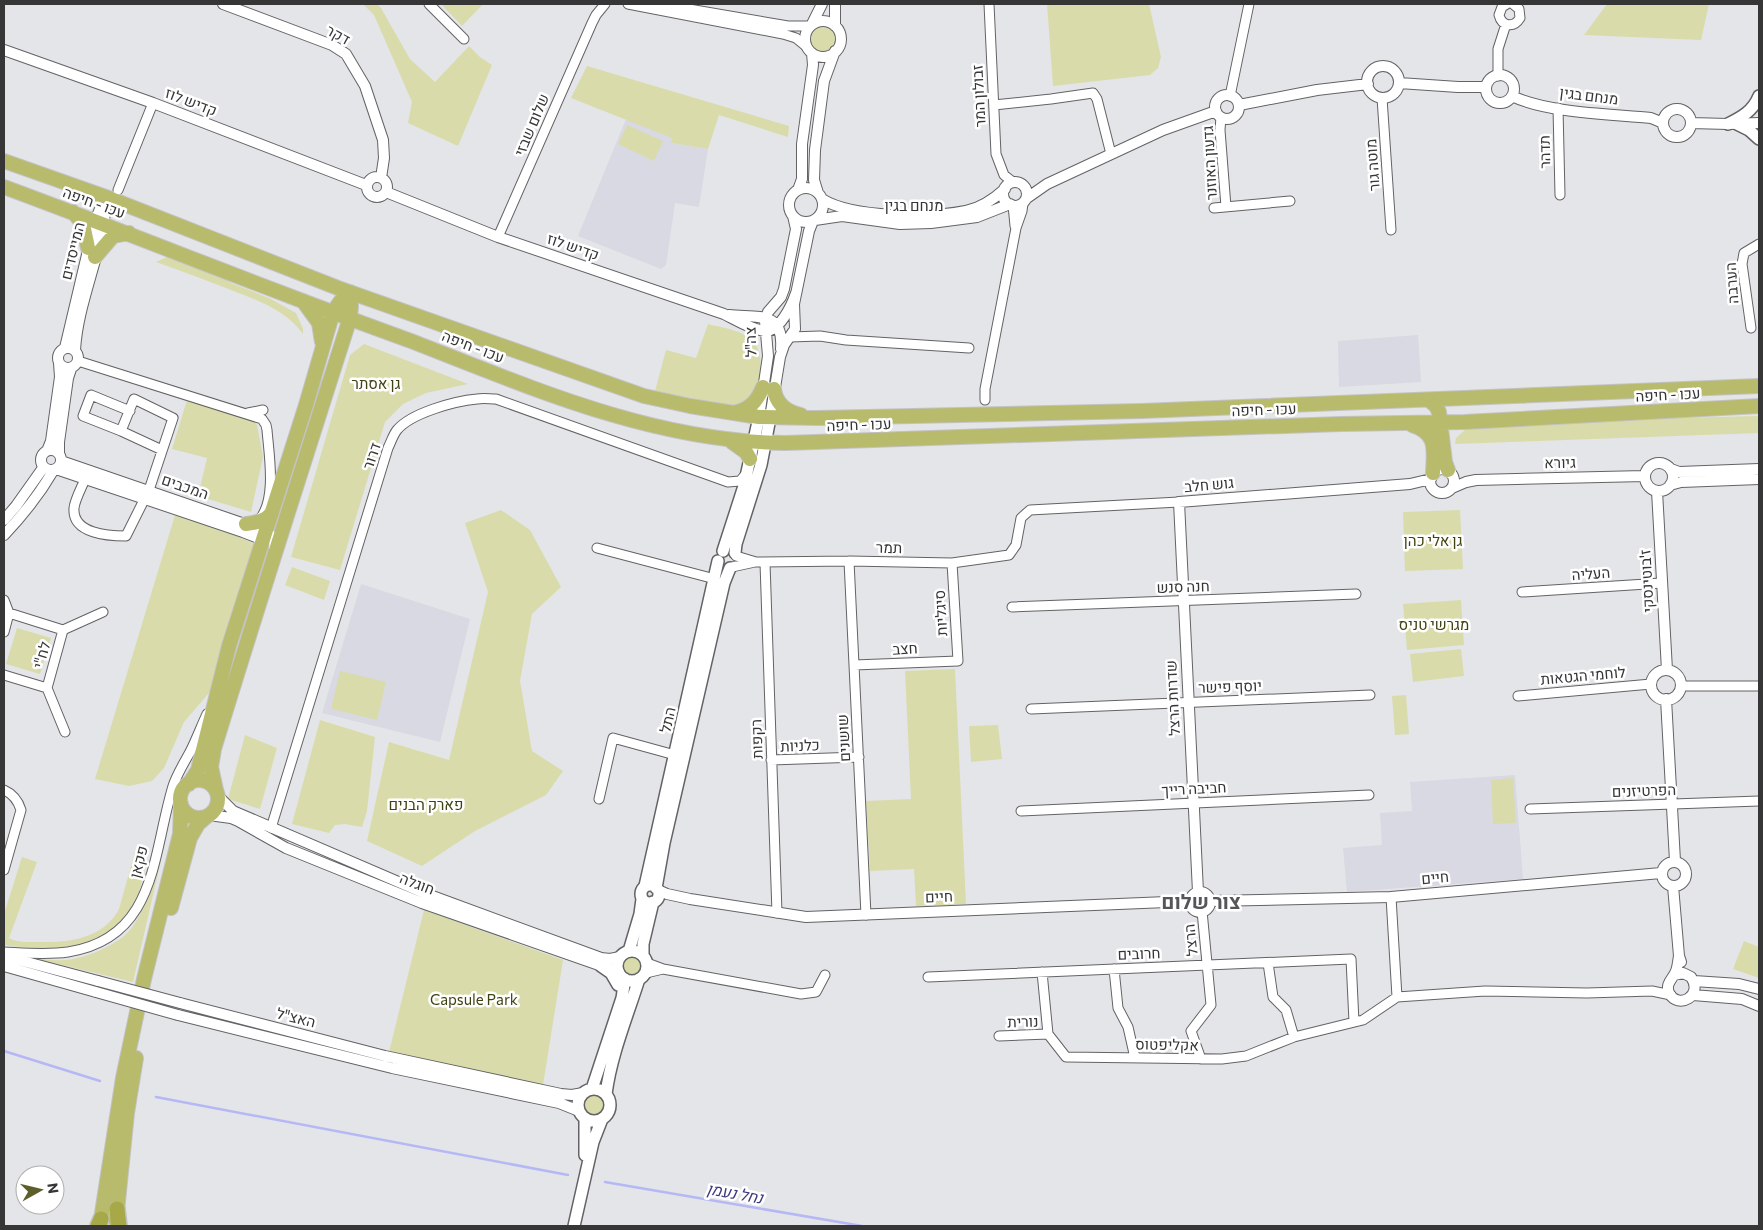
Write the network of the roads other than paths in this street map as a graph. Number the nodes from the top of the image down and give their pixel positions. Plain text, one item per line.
1 (222, 4) edge
2 (428, 4) edge
3 (594, 4) edge
4 (601, 4) edge
5 (606, 4) edge
6 (628, 4) edge
7 (660, 4) edge
8 (822, 4) edge
9 (836, 4) edge
10 (989, 4) edge
11 (1249, 4) edge
12 (1508, 4) edge
13 (592, 23) junction
14 (1506, 24) junction
15 (811, 25) junction
16 (835, 26) junction
17 (464, 39) dead end
18 (4, 50) edge
19 (809, 50) junction
20 (835, 52) junction
21 (1498, 76) junction
22 (1399, 83) junction
23 (1368, 84) junction
24 (1486, 87) junction
25 (1230, 96) junction
26 (1512, 96) junction
27 (1759, 96) edge
28 (1382, 98) junction
29 (153, 104) junction
30 (994, 105) junction
31 (1239, 105) junction
32 (1558, 108) junction
33 (1219, 114) junction
34 (1663, 123) junction
35 (1691, 123) junction
36 (1759, 123) edge
37 (1732, 124) junction
38 (1759, 139) edge
39 (1111, 154) junction
40 (4, 161) edge
41 (381, 178) junction
42 (1048, 184) junction
43 (366, 185) junction
44 (1013, 185) junction
45 (4, 187) edge
46 (798, 190) junction
47 (386, 192) junction
48 (112, 194) junction
49 (1560, 195) dead end
50 (820, 196) junction
51 (1025, 200) junction
52 (1290, 201) dead end
53 (1011, 205) junction
54 (1226, 207) junction
55 (1214, 208) dead end
56 (73, 212) junction
57 (793, 216) junction
58 (814, 221) junction
59 (100, 222) junction
60 (1016, 228) junction
61 (1391, 230) dead end
62 (129, 233) junction
63 (498, 237) junction
64 (1759, 244) edge
65 (92, 252) junction
66 (350, 292) junction
67 (796, 293) junction
68 (303, 300) junction
69 (333, 312) junction
70 (724, 314) junction
71 (766, 317) junction
72 (350, 318) junction
73 (794, 321) junction
74 (778, 325) junction
75 (1751, 328) dead end
76 (382, 330) junction
77 (765, 332) junction
78 (820, 336) junction
79 (790, 337) junction
80 (342, 344) junction
81 (969, 348) dead end
82 (70, 349) junction
83 (321, 355) junction
84 (779, 362) junction
85 (59, 363) junction
86 (75, 365) junction
87 (1759, 381) edge
88 (1743, 385) junction
89 (1759, 386) edge
90 (768, 388) junction
91 (985, 400) dead end
92 (1429, 400) junction
93 (1759, 406) edge
94 (263, 410) dead end
95 (130, 411) junction
96 (730, 413) junction
97 (248, 414) junction
98 (764, 418) junction
99 (819, 418) junction
100 (1441, 422) junction
101 (1465, 422) junction
102 (1407, 424) junction
103 (121, 431) junction
104 (729, 440) junction
105 (760, 443) junction
106 (47, 450) junction
107 (162, 450) junction
108 (1444, 451) junction
109 (750, 459) junction
110 (54, 465) junction
111 (1671, 469) junction
112 (1759, 469) edge
113 (1451, 473) junction
114 (746, 474) junction
115 (1645, 476) junction
116 (86, 478) junction
117 (1432, 479) junction
118 (1759, 479) edge
119 (1476, 480) junction
120 (728, 482) junction
121 (1670, 485) junction
122 (1452, 488) junction
123 (1657, 491) junction
124 (147, 494) junction
125 (739, 500) junction
126 (1179, 502) junction
127 (4, 520) edge
128 (257, 530) junction
129 (4, 535) edge
130 (1016, 545) joint
131 (597, 548) dead end
132 (736, 554) junction
133 (721, 556) junction
134 (849, 561) junction
135 (271, 562) junction
136 (760, 563) junction
137 (952, 563) junction
138 (731, 568) junction
139 (715, 579) junction
140 (1662, 583) junction
141 (1522, 592) dead end
142 (1356, 594) dead end
143 (4, 600) edge
144 (1184, 601) junction
145 (1012, 607) dead end
146 (103, 612) dead end
147 (10, 613) junction
148 (63, 630) junction
149 (4, 632) edge
150 (958, 661) joint
151 (854, 665) junction
152 (1667, 670) junction
153 (4, 674) edge
154 (220, 684) junction
155 (1652, 684) junction
156 (1681, 686) junction
157 (1759, 686) edge
158 (47, 688) junction
159 (1370, 695) dead end
160 (1518, 696) dead end
161 (1666, 700) junction
162 (1188, 702) junction
163 (1031, 709) dead end
164 (65, 732) dead end
165 (675, 755) junction
166 (859, 758) junction
167 (771, 760) junction
168 (681, 770) junction
169 (189, 784) junction
170 (4, 790) edge
171 (216, 792) junction
172 (1369, 795) dead end
173 (599, 799) dead end
174 (1759, 801) edge
175 (1193, 803) junction
176 (181, 804) junction
177 (1672, 804) junction
178 (1530, 809) dead end
179 (1021, 811) dead end
180 (208, 816) junction
181 (271, 828) junction
182 (7, 851) edge
183 (1674, 861) junction
184 (4, 870) edge
185 (1662, 873) junction
186 (1673, 886) junction
187 (1198, 892) junction
188 (652, 894) junction
189 (1391, 896) junction
190 (1191, 901) junction
191 (1210, 901) junction
192 (1202, 911) junction
193 (777, 913) junction
194 (866, 914) junction
195 (4, 952) edge
196 (625, 954) junction
197 (4, 956) edge
198 (1679, 956) junction
199 (1268, 963) junction
200 (1208, 965) junction
201 (4, 966) edge
202 (601, 966) junction
203 (644, 968) junction
204 (1114, 969) junction
205 (1042, 972) junction
206 (622, 975) junction
207 (824, 975) dead end
208 (928, 977) dead end
209 (1691, 977) junction
210 (1671, 979) junction
211 (1759, 989) edge
212 (1652, 991) junction
213 (1693, 994) junction
214 (1671, 995) junction
215 (1397, 997) junction
216 (622, 998) junction
217 (1759, 1006) edge
218 (1354, 1022) junction
219 (1048, 1034) junction
220 (999, 1036) dead end
221 (1294, 1037) junction
222 (1136, 1058) junction
223 (1201, 1058) junction
224 (588, 1091) junction
225 (606, 1094) junction
226 (582, 1115) junction
227 (602, 1120) junction
228 (582, 1189) junction
229 (118, 1209) joint
230 (100, 1224) edge
231 (117, 1226) edge
232 (574, 1226) edge

1 - 41 street, דקר
2 - 17 street
3 - 13 street, שלום שבזי
4 - 5 street
5 - 13 street, שלום שבזי
6 - 19 street
7 - 15 street
8 - 15 street
9 - 16 street
10 - 30 street, זבולון המר
11 - 25 street
12 - 14 street
12 - 14 street
13 - 63 street, שלום שבזי
14 - 21 street
15 - 16 street
15 - 19 street
16 - 20 street
18 - 29 street, קדיש לוז
19 - 20 street
19 - 46 street
20 - 50 street
21 - 24 street
21 - 26 street
22 - 23 street
22 - 24 street
22 - 28 street
23 - 28 street
23 - 31 street
24 - 26 street
25 - 31 street
25 - 33 street
26 - 32 street, מנחם בגין
27 - 37 main road
28 - 61 street, מוטה גור
29 - 43 street, קדיש לוז
29 - 48 street
30 - 39 street
30 - 44 street, זבולון המר
31 - 33 street
32 - 34 street, מנחם בגין
32 - 49 street, תדהר
33 - 39 street
33 - 54 street, גדעון האוזנר
34 - 35 street
34 - 35 street
35 - 37 street
36 - 37 street
37 - 38 main road
39 - 42 street
40 - 48 highway, עכו - חיפה
41 - 43 street
41 - 47 street
42 - 44 street
42 - 51 street
43 - 47 street
44 - 50 street, מנחם בגין
44 - 51 street
44 - 53 street
45 - 56 highway, עכו - חיפה
46 - 50 street
46 - 57 street
47 - 63 street, קדיש לוז
48 - 59 street, המייסדים
48 - 66 highway, עכו - חיפה
50 - 58 street
51 - 53 street
51 - 60 street
52 - 54 street, גדעון האוזנר
53 - 58 street, מנחם בגין
53 - 60 street
54 - 55 street, גדעון האוזנר
56 - 59 highway, עכו - חיפה
56 - 65 highway
57 - 58 street
57 - 71 street, צה"ל
58 - 67 street, צה"ל
59 - 62 highway, עכו - חיפה
59 - 65 street, המייסדים
60 - 91 street
62 - 65 highway
62 - 68 highway, עכו - חיפה
63 - 70 street, קדיש לוז
64 - 75 street, הערבה
65 - 82 street, המייסדים
66 - 69 highway
66 - 72 highway
66 - 96 highway, עכו - חיפה
67 - 73 street, צה"ל
67 - 74 street
68 - 69 highway, עכו - חיפה
68 - 83 highway
69 - 72 highway, עכו - חיפה
69 - 83 highway
70 - 71 street, קדיש לוז
70 - 77 street, קדיש לוז
71 - 74 street, קדיש לוז
71 - 77 street, צה"ל
72 - 76 highway, עכו - חיפה
72 - 80 highway
73 - 78 street
73 - 79 street, צה"ל
74 - 77 street
74 - 84 street
76 - 80 highway
76 - 104 highway, עכו - חיפה
77 - 90 street, צה"ל
78 - 79 street
78 - 81 street
79 - 84 street, צה"ל
80 - 135 highway
82 - 85 street
82 - 86 street
83 - 128 highway
84 - 90 street, צה"ל
85 - 86 street
85 - 106 street
86 - 97 street
86 - 110 street
87 - 88 highway
88 - 89 highway, עכו - חיפה
88 - 92 highway, עכו - חיפה
90 - 96 highway
90 - 98 street, צה"ל
90 - 99 highway
92 - 99 highway, עכו - חיפה
92 - 100 highway
93 - 101 highway, עכו - חיפה
94 - 97 street
95 - 103 street
95 - 103 street
95 - 107 street
96 - 98 highway, עכו - חיפה
97 - 128 street
98 - 99 highway, עכו - חיפה
98 - 105 main road, צה"ל
100 - 101 highway, עכו - חיפה
100 - 102 highway, עכו - חיפה
100 - 108 highway
101 - 108 highway
102 - 105 highway, עכו - חיפה
102 - 117 highway
103 - 107 street
104 - 105 highway, עכו - חיפה
104 - 109 highway
105 - 109 main road, התל
105 - 132 main road
106 - 110 street
106 - 110 street
107 - 124 street
108 - 113 highway
109 - 114 main road, התל
110 - 116 street, המכבים
110 - 124 street, המכבים
110 - 127 street
110 - 129 street
111 - 112 street
111 - 115 street
111 - 121 street
113 - 117 street, גוש חלב
113 - 119 street, גיורא
113 - 122 street
114 - 120 street
114 - 125 main road, התל
115 - 119 street, גיורא
115 - 123 street
116 - 124 street, המכבים
116 - 124 street
117 - 122 street
117 - 126 street, גוש חלב
118 - 121 street
119 - 122 street, גיורא
120 - 125 street
120 - 181 street, דרור
121 - 123 street
123 - 140 street, ז'בוטינסקי
124 - 128 street, המכבים
124 - 128 street, המכבים
125 - 133 main road, התל
126 - 130 street, גוש חלב
126 - 144 street, שדרות הרצל
128 - 135 street
128 - 154 highway
130 - 137 street, תמר
131 - 139 street
132 - 133 main road
132 - 136 street, תמר
132 - 138 main road
133 - 138 main road
133 - 139 main road, התל
134 - 136 street, תמר
134 - 137 street, תמר
134 - 151 street, שושנים
135 - 171 highway
136 - 138 street, תמר
136 - 167 street, רקפות
137 - 150 street, סיגליות
138 - 168 main road, התל
139 - 165 main road, התל
140 - 141 street, העליה
140 - 152 street, ז'בוטינסקי
142 - 144 street, חנה סנש
143 - 147 street
144 - 145 street, חנה סנש
144 - 162 street, שדרות הרצל
146 - 148 street, לח"י
147 - 148 street, לח"י
147 - 149 street
148 - 158 street, לח"י
150 - 151 street, חצב
151 - 166 street, שושנים
152 - 155 street
152 - 156 street
153 - 158 street, לח"י
154 - 169 highway
154 - 195 street, פקאן
155 - 160 street, לוחמי הגטאות
155 - 161 street
156 - 157 street
156 - 161 street
158 - 164 street, לח"י
159 - 162 street, יוסף פישר
161 - 177 street
162 - 163 street, יוסף פישר
162 - 175 street, שדרות הרצל
165 - 168 street
165 - 173 street
165 - 188 main road, התל
166 - 167 street, כלניות
166 - 194 street, שושנים
167 - 193 street, רקפות
168 - 188 main road, התל
169 - 171 highway
169 - 176 highway
170 - 182 street
171 - 180 highway
171 - 181 street, חוגלה
172 - 175 street, חביבה רייך
174 - 177 street, הפרטיזנים
175 - 179 street, חביבה רייך
175 - 187 street, שדרות הרצל
176 - 180 highway
176 - 230 highway
177 - 178 street, הפרטיזנים
177 - 183 street
180 - 202 street, חוגלה
180 - 229 highway
181 - 196 street, חוגלה
182 - 184 street
183 - 185 street
183 - 186 street
185 - 186 street
185 - 189 street, חיים
186 - 198 street
187 - 190 street
187 - 191 street
188 - 193 street, חיים
188 - 196 main road, התל
188 - 203 main road, התל
189 - 191 street, חיים
189 - 215 street
190 - 192 street
190 - 194 street, חיים
191 - 192 street
192 - 200 street, הרצל
193 - 194 street, חיים
196 - 203 main road
196 - 206 main road
197 - 224 street, האצ"ל, bridge
198 - 209 street
198 - 210 street
199 - 200 street, חרובים
199 - 218 street, חרובים
199 - 221 street
200 - 204 street, חרובים
200 - 223 street, הרצל
201 - 226 street, האצ"ל, bridge
202 - 206 street, חוגלה
202 - 216 main road
203 - 206 main road
203 - 207 street
203 - 225 main road, התל
204 - 205 street, חרובים
204 - 222 street
205 - 208 street, חרובים
205 - 219 street
206 - 216 main road
209 - 210 street
209 - 211 street
209 - 213 street
210 - 212 street
210 - 214 street
212 - 214 street
212 - 215 street
213 - 214 street
213 - 217 street
215 - 218 street, אקליפטוס
216 - 224 main road
218 - 221 street, אקליפטוס
219 - 220 street, נורית
219 - 222 street, אקליפטוס
221 - 223 street, אקליפטוס
222 - 223 street, אקליפטוס
224 - 225 main road
224 - 226 main road
225 - 227 main road
226 - 227 main road
226 - 228 main road
227 - 228 main road
228 - 232 main road
229 - 231 highway

